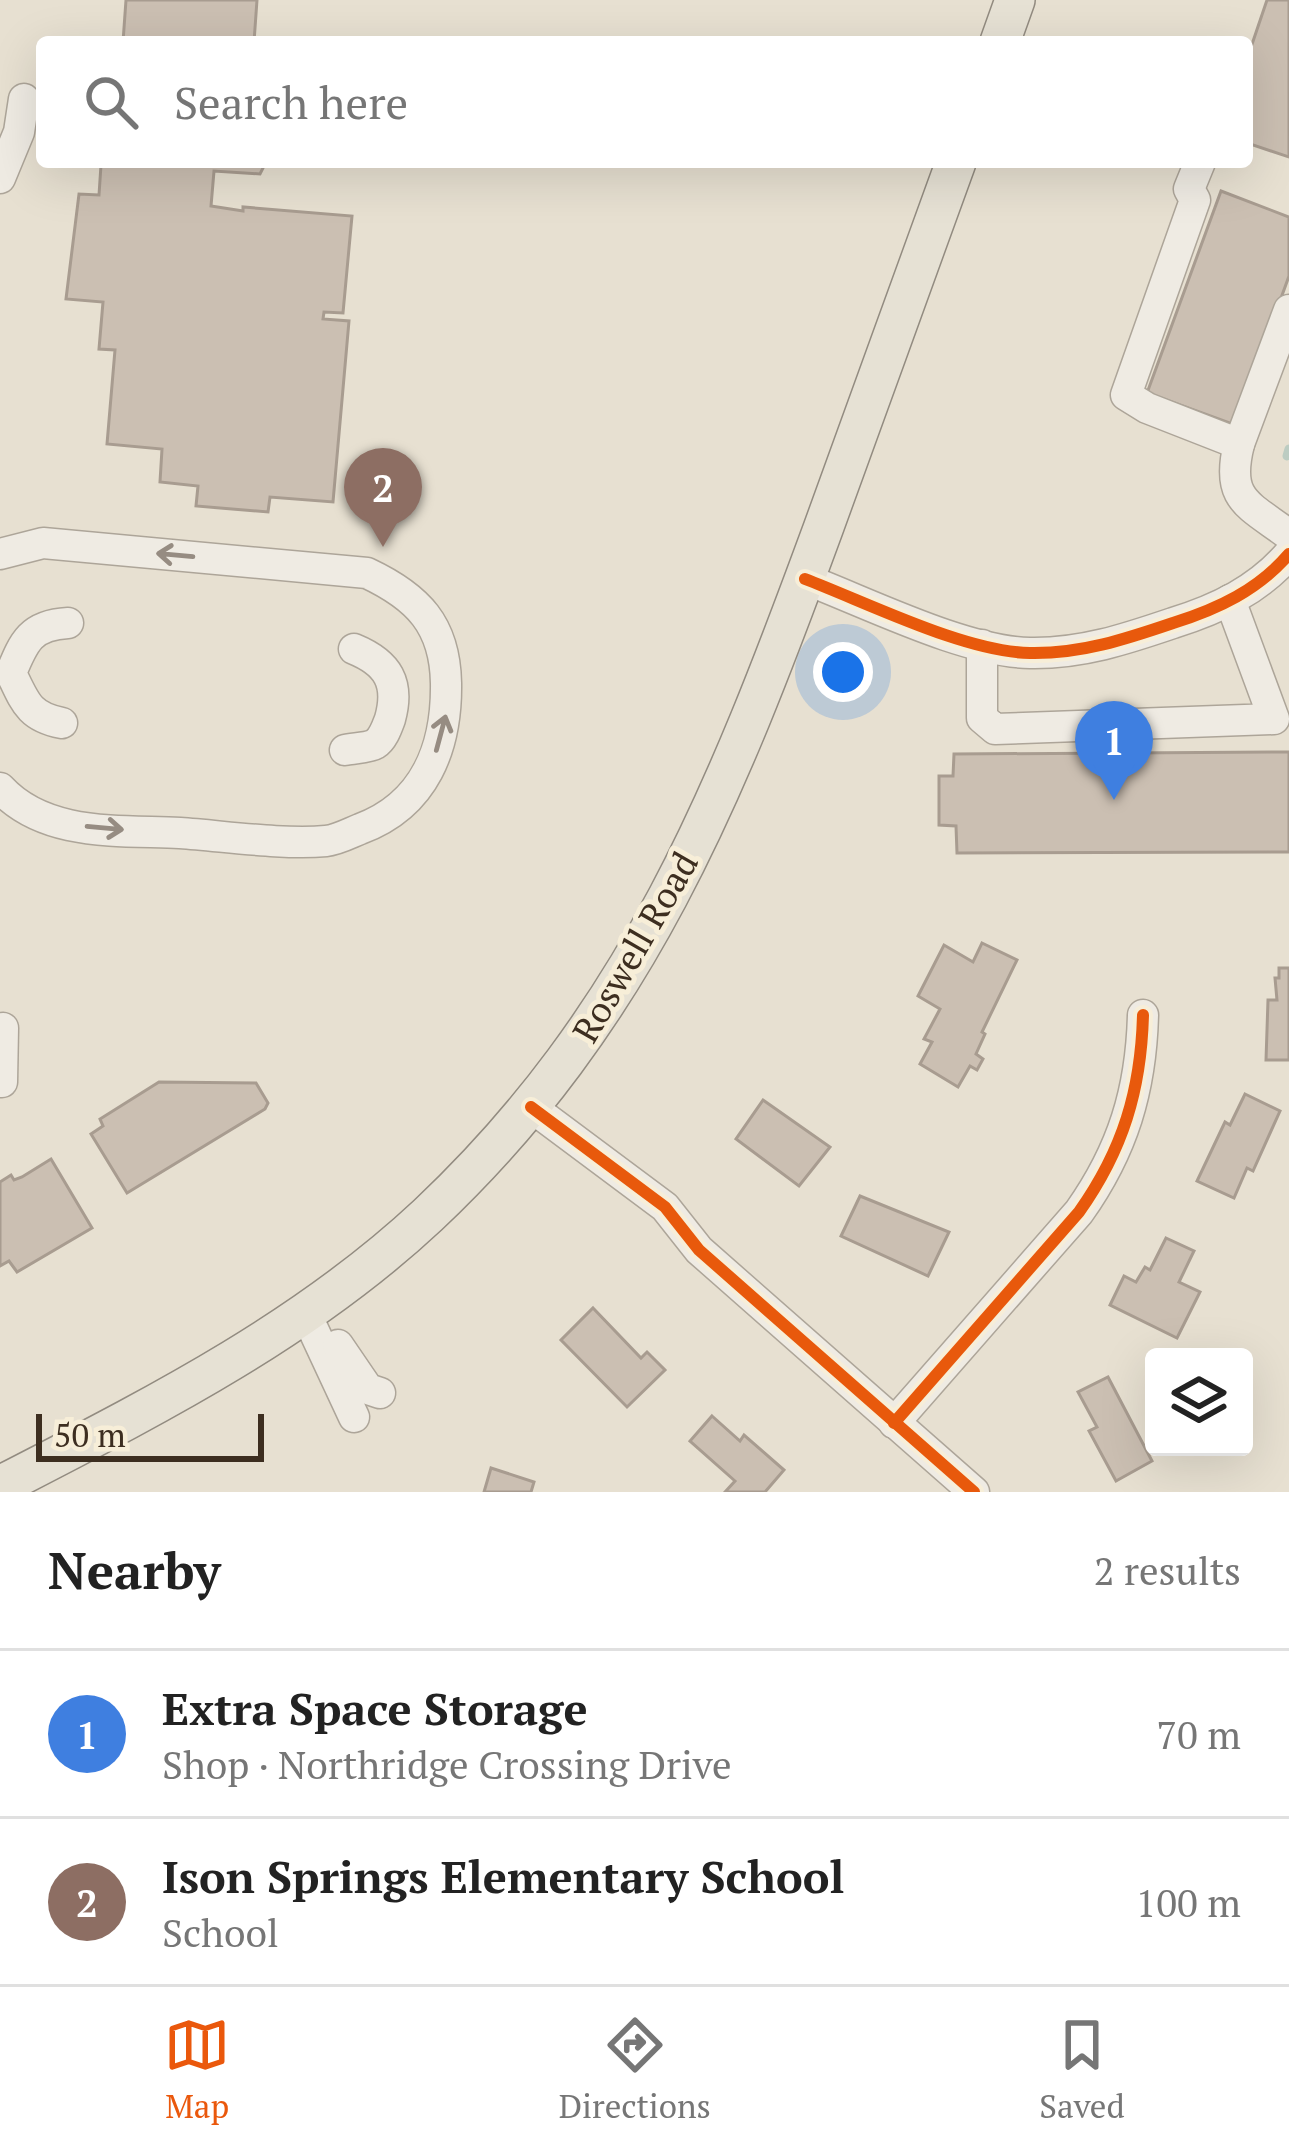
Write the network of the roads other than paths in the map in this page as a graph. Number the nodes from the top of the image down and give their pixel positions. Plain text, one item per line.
1 (1015, 0) edge
2 (1002, 36) edge
3 (24, 99) dead end
4 (954, 168) edge
5 (1198, 168) edge
6 (0, 178) edge
7 (1289, 310) edge
8 (1239, 444) junction
9 (1289, 535) edge
10 (0, 554) edge
11 (1289, 554) edge
12 (805, 579) junction
13 (1231, 600) junction
14 (68, 623) dead end
15 (982, 645) junction
16 (354, 649) dead end
17 (6, 674) edge
18 (62, 723) dead end
19 (345, 750) dead end
20 (0, 788) edge
21 (1143, 1015) dead end
22 (3, 1028) edge
23 (2, 1082) edge
24 (531, 1107) junction
25 (310, 1311) junction
26 (380, 1393) dead end
27 (354, 1417) dead end
28 (894, 1423) junction
29 (0, 1486) edge
30 (974, 1492) edge

1 - 2 main road
3 - 6 street
4 - 12 main road, Roswell Road
5 - 8 street
7 - 8 street
8 - 9 street
20 -> 10 street
11 - 13 street
12 - 15 street
12 - 24 main road, Roswell Road
13 - 15 street
13 - 15 street
14 - 17 street
16 - 19 street
17 - 18 street
21 - 28 street
22 - 23 street
24 - 25 main road, Roswell Road
24 - 28 street
25 - 26 street
25 - 27 street
25 - 29 main road, Roswell Road
28 - 30 street

